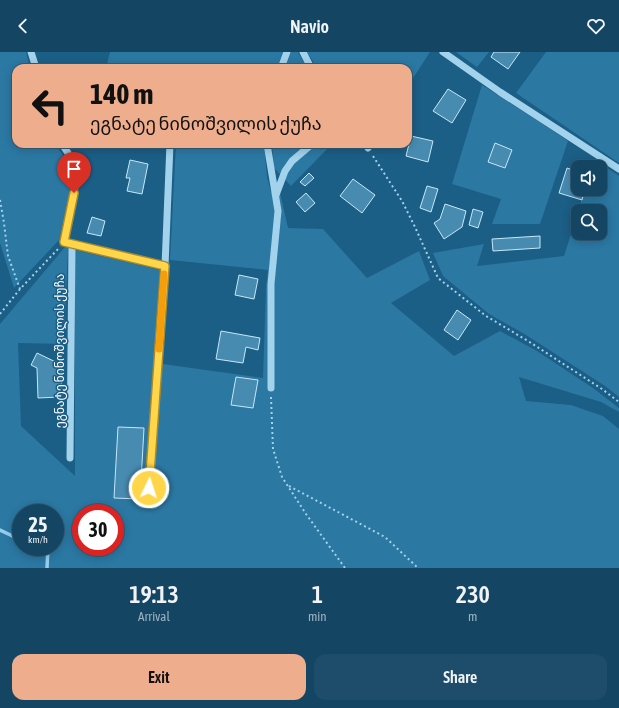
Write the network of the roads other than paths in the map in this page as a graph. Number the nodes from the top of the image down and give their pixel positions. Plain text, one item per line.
1 (31, 52) edge
2 (287, 52) edge
3 (302, 52) edge
4 (443, 52) edge
5 (35, 64) edge
6 (282, 64) edge
7 (309, 64) edge
8 (65, 148) edge
9 (170, 148) edge
10 (268, 148) edge
11 (307, 148) edge
12 (619, 169) edge
13 (276, 195) junction
14 (68, 243) junction
15 (165, 266) junction
16 (271, 388) road end
17 (70, 458) dead end
18 (148, 503) dead end

1 - 5 street
2 - 6 street
3 - 7 street
4 - 12 street
8 - 14 street, ეგნატე ნინოშვილის ქუჩა
9 - 15 street
10 - 13 street
11 - 13 street
13 - 16 street
14 - 15 street
14 - 17 street, ეგნატე ნინოშვილის ქუჩა
15 - 18 street

